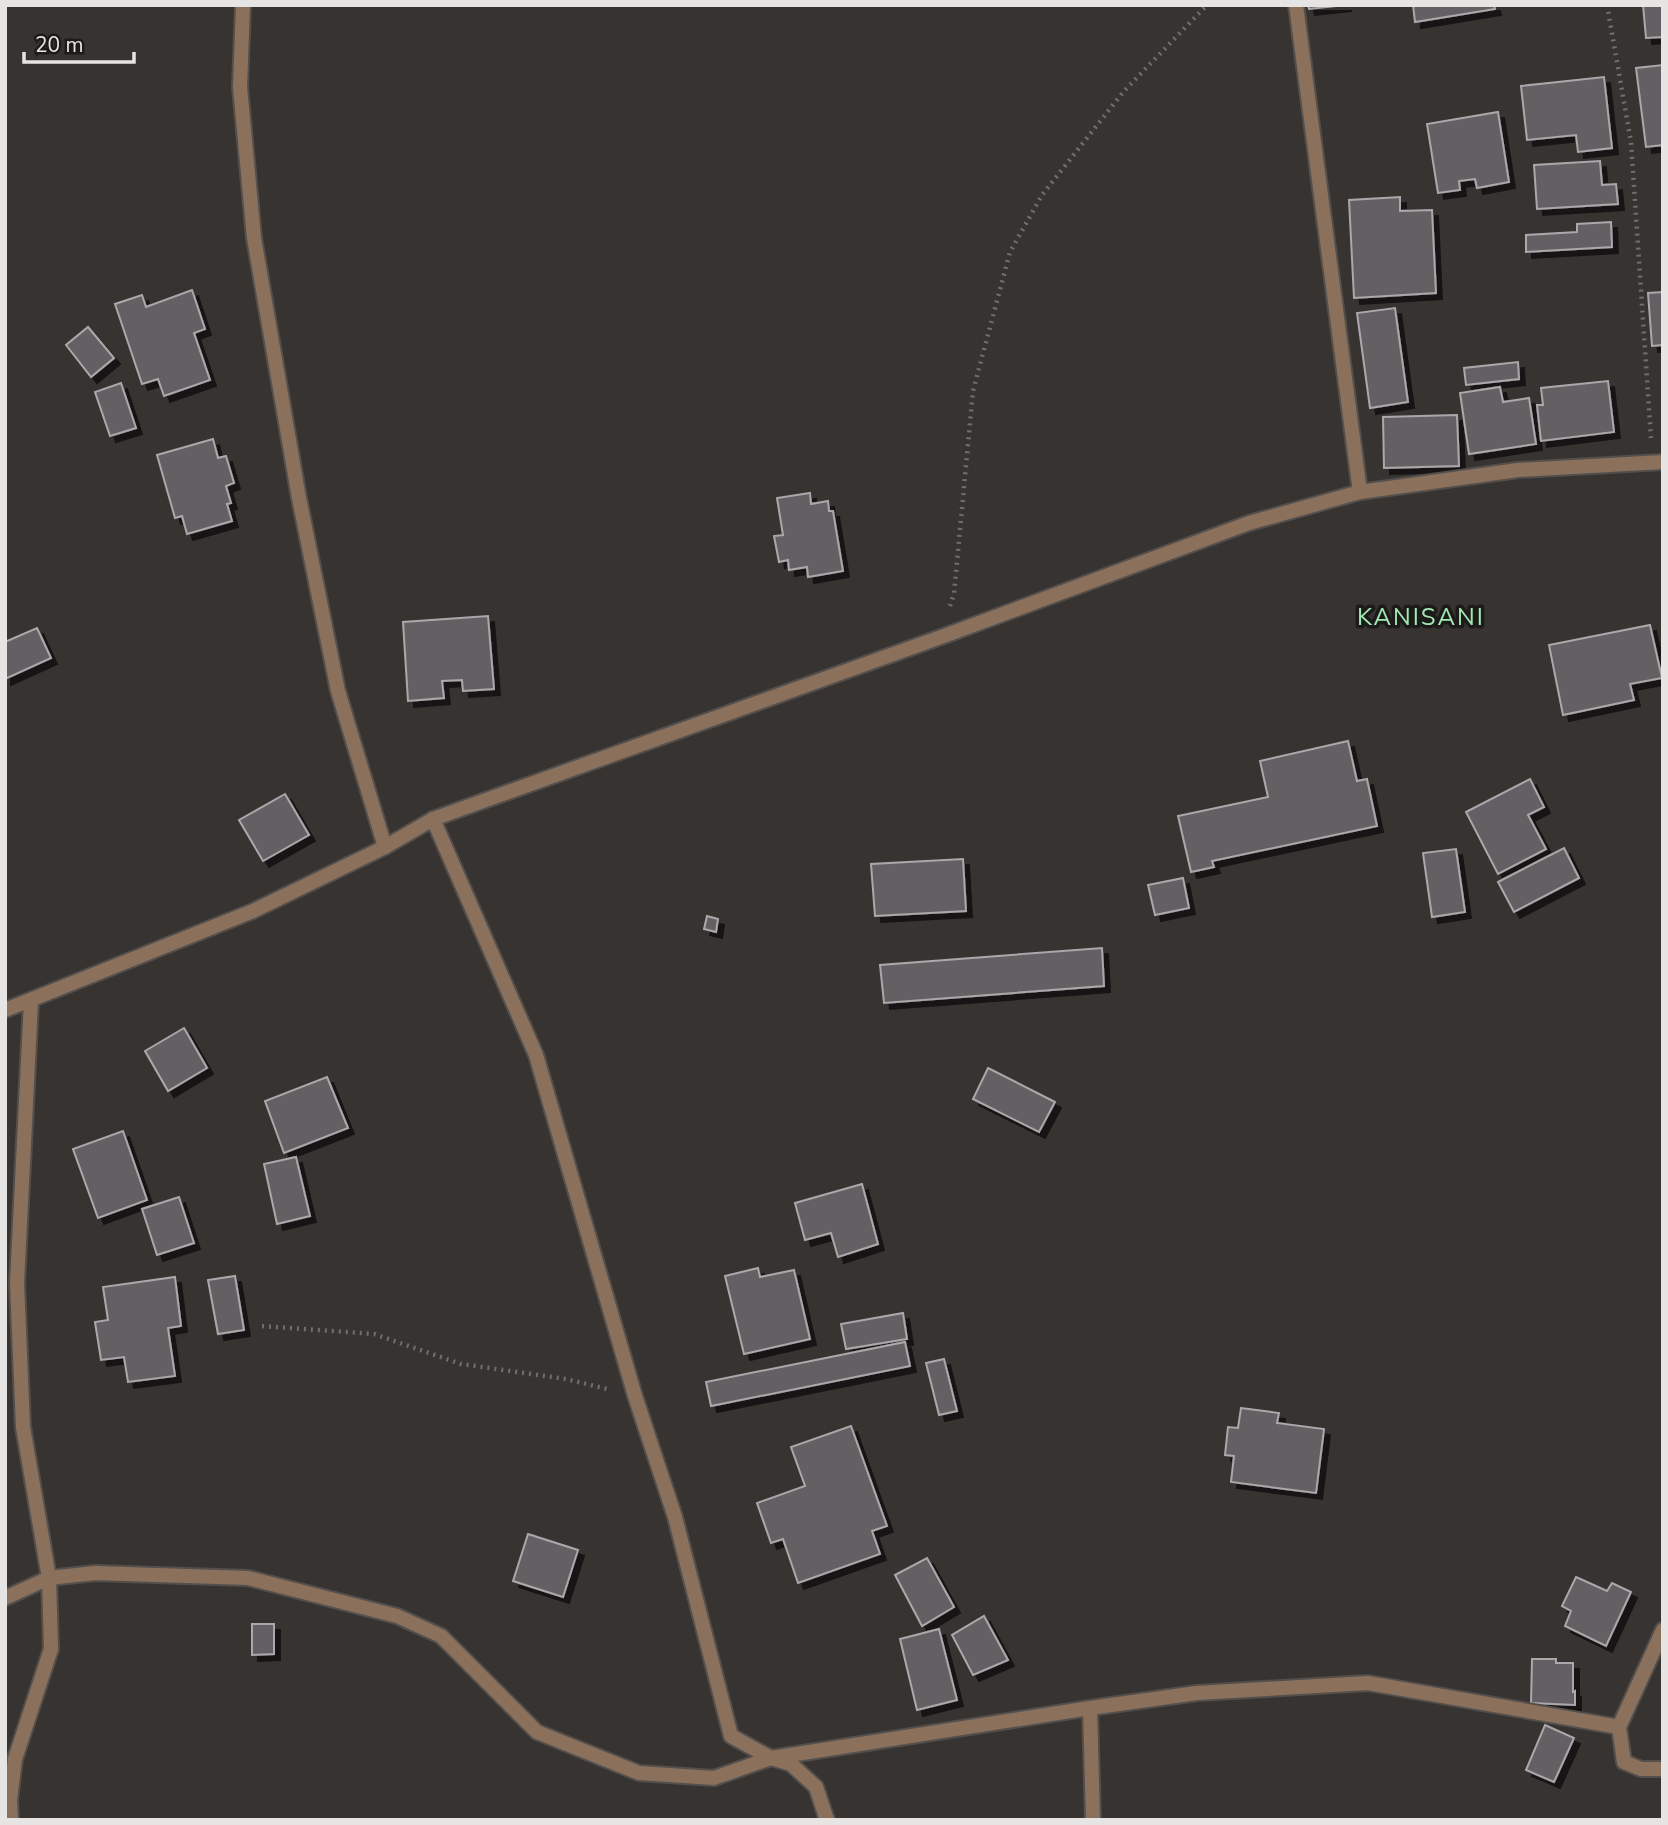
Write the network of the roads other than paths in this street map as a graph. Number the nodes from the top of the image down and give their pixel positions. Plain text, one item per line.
1 (243, 5) edge
2 (1296, 5) edge
3 (1658, 462) edge
4 (1360, 492) junction
5 (433, 819) junction
6 (385, 847) junction
7 (31, 1002) junction
8 (5, 1010) edge
9 (49, 1578) junction
10 (5, 1598) edge
11 (1663, 1630) edge
12 (1090, 1708) junction
13 (1619, 1727) junction
14 (771, 1758) junction
15 (1663, 1769) edge
16 (11, 1820) edge
17 (827, 1820) edge
18 (1093, 1820) edge

1 - 6 street
2 - 4 street
3 - 4 street
4 - 5 street
5 - 6 street
5 - 14 street
6 - 7 street
7 - 8 street
7 - 9 street
9 - 10 street
9 - 14 street
9 - 16 street
11 - 13 street
12 - 13 street
12 - 14 street
12 - 18 street
13 - 15 street
14 - 17 street

